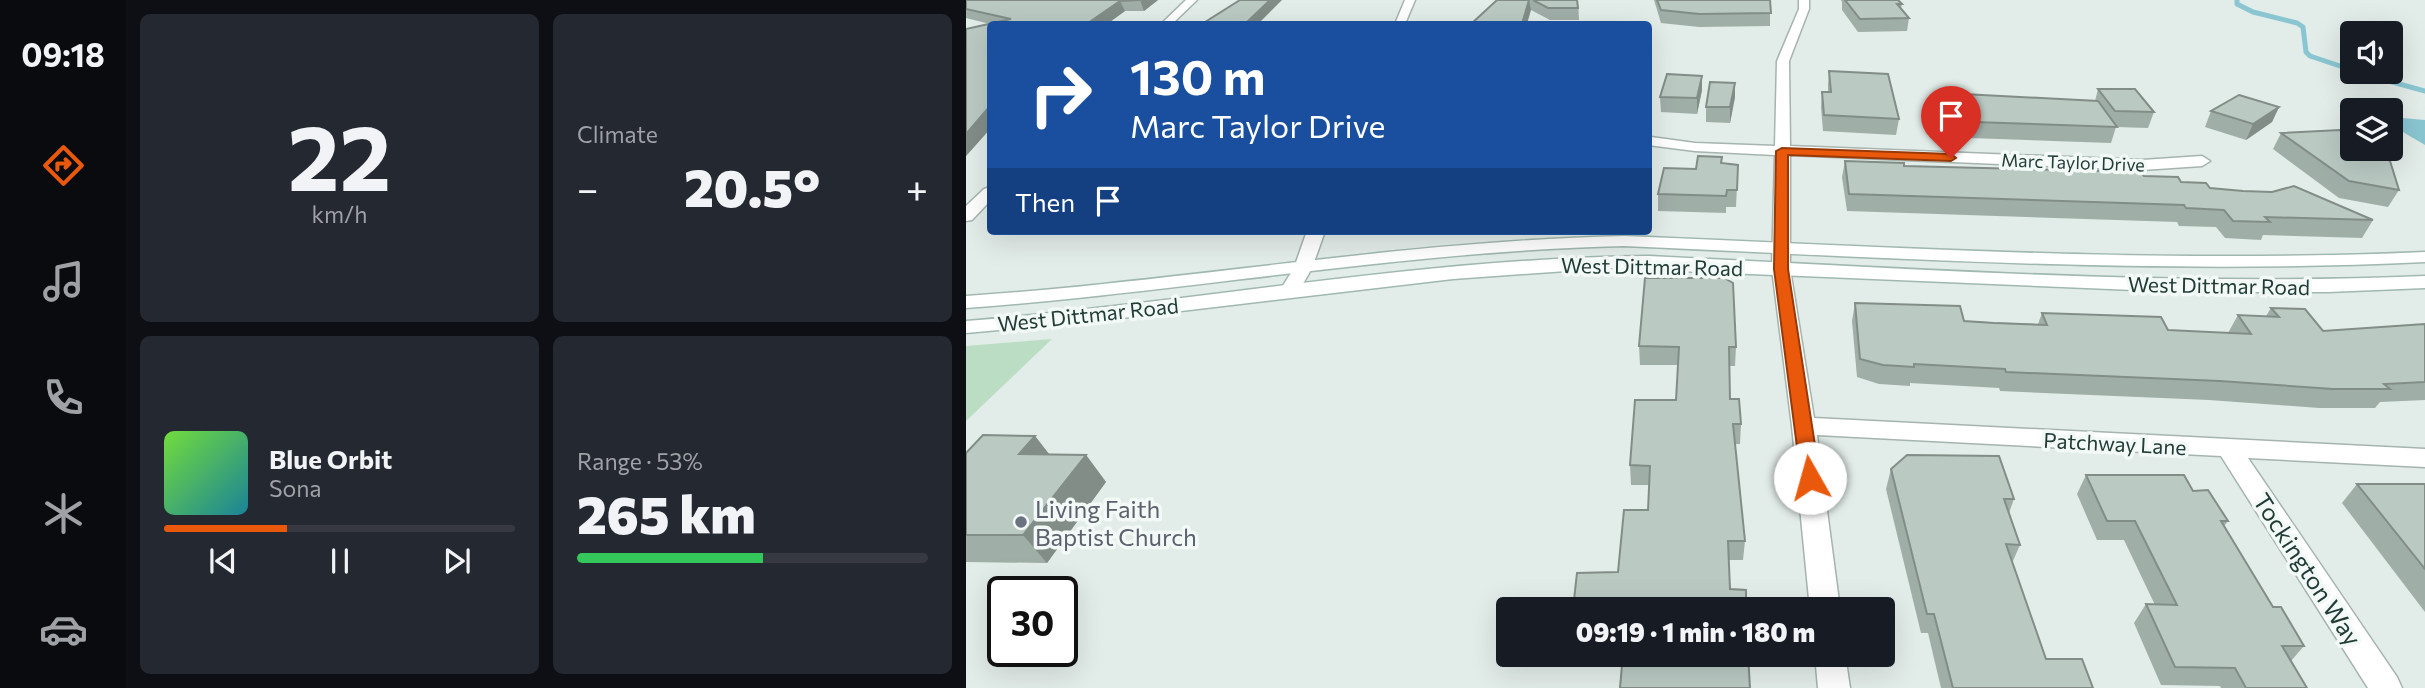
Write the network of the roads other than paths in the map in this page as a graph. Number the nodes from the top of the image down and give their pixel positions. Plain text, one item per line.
1 (1192, 0) edge
2 (1410, 0) edge
3 (1804, 0) edge
4 (1170, 21) edge
5 (1401, 21) edge
6 (1652, 141) edge
7 (1782, 151) junction
8 (2202, 161) dead end
9 (987, 195) edge
10 (966, 216) edge
11 (1315, 235) edge
12 (2425, 257) edge
13 (1781, 258) junction
14 (1303, 268) junction
15 (2425, 282) edge
16 (1289, 292) junction
17 (966, 302) edge
18 (966, 327) edge
19 (1804, 426) junction
20 (2229, 449) junction
21 (2425, 458) edge
22 (1824, 597) edge
23 (1832, 667) edge
24 (1834, 688) edge
25 (2386, 688) edge

1 - 4 street
2 - 5 street
3 - 7 street
6 - 7 street, Marc Taylor Drive
7 - 8 street, Marc Taylor Drive
7 - 13 street
9 - 10 street
11 - 14 street
12 - 13 street, West Dittmar Road
13 - 14 street, West Dittmar Road
13 - 15 street, West Dittmar Road
13 - 16 street, West Dittmar Road
13 - 19 street
14 - 16 street
14 - 17 street, West Dittmar Road
16 - 18 street, West Dittmar Road
19 - 20 street, Patchway Lane
19 - 22 street
20 - 21 street, Patchway Lane
20 - 25 street, Tockington Way
23 - 24 street

